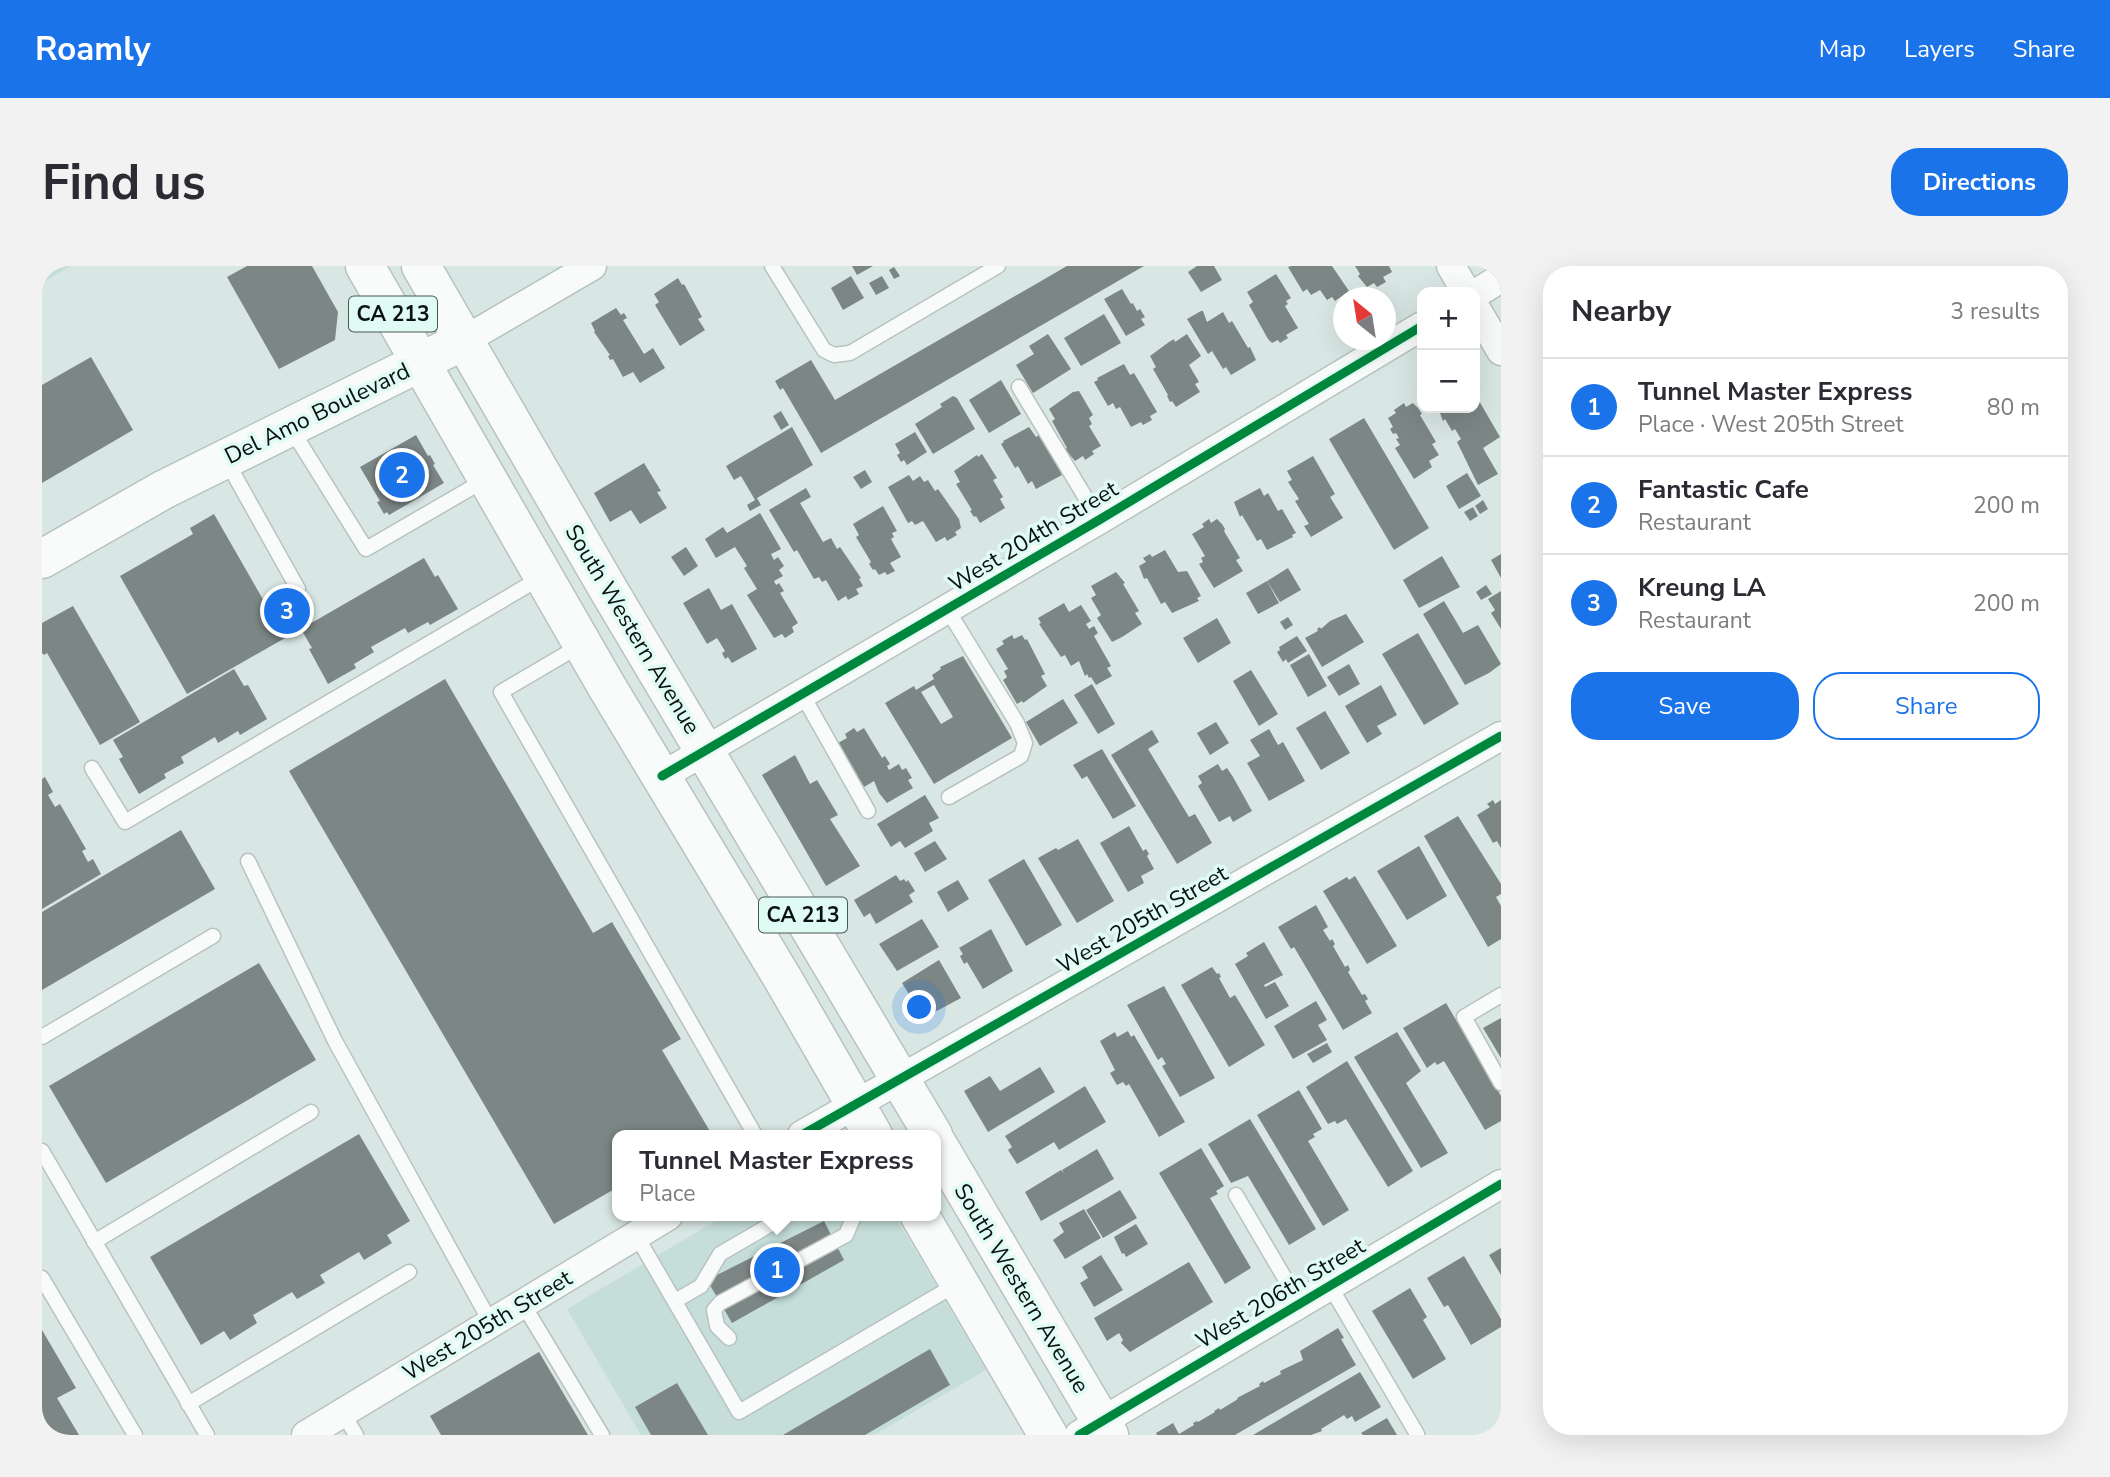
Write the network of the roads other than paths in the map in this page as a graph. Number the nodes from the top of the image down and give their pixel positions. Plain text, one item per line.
1 (365, 266) edge
2 (421, 266) edge
3 (592, 266) edge
4 (772, 266) edge
5 (998, 266) edge
6 (1451, 266) edge
7 (1501, 278) edge
8 (1463, 287) edge
9 (1480, 291) edge
10 (1480, 315) edge
11 (1417, 329) edge
12 (465, 340) junction
13 (1501, 351) edge
14 (421, 362) junction
15 (1019, 387) dead end
16 (289, 426) junction
17 (225, 458) junction
18 (487, 478) junction
19 (1099, 520) junction
20 (42, 559) edge
21 (544, 576) junction
22 (298, 589) dead end
23 (947, 609) junction
24 (583, 645) junction
25 (802, 695) junction
26 (1501, 736) edge
27 (705, 751) junction
28 (92, 768) dead end
29 (662, 776) junction
30 (949, 797) dead end
31 (868, 811) dead end
32 (248, 861) dead end
33 (213, 936) dead end
34 (1501, 995) edge
35 (42, 1037) edge
36 (901, 1079) junction
37 (1501, 1083) edge
38 (311, 1112) dead end
39 (863, 1119) edge
40 (752, 1130) edge
41 (821, 1130) edge
42 (930, 1130) edge
43 (42, 1151) edge
44 (941, 1151) edge
45 (1501, 1184) edge
46 (1236, 1195) dead end
47 (660, 1221) edge
48 (776, 1221) edge
49 (852, 1221) edge
50 (923, 1221) edge
51 (636, 1235) junction
52 (94, 1242) junction
53 (409, 1272) dead end
54 (42, 1278) edge
55 (959, 1283) junction
56 (1330, 1286) junction
57 (675, 1301) junction
58 (523, 1304) junction
59 (1300, 1304) junction
60 (491, 1323) junction
61 (729, 1338) dead end
62 (188, 1404) junction
63 (350, 1424) edge
64 (1096, 1431) edge
65 (1417, 1434) edge
66 (135, 1435) edge
67 (206, 1435) edge
68 (306, 1435) edge
69 (602, 1435) edge
70 (1048, 1435) edge

1 - 14 main road, CA 213
2 - 12 main road, South Western Avenue / CA 213
3 - 12 street, Del Amo Boulevard
4 - 5 lane
6 - 8 street
7 - 9 street
10 - 13 street
11 - 19 street, West 204th Street
12 - 14 main road, Del Amo Boulevard
12 - 27 main road, South Western Avenue / CA 213
14 - 16 main road, Del Amo Boulevard
14 - 18 main road, CA 213
15 - 19 lane
16 - 17 main road, Del Amo Boulevard
16 - 18 lane
17 - 20 main road, Del Amo Boulevard
17 - 22 lane
18 - 21 main road, CA 213
19 - 23 street, West 204th Street
21 - 24 main road, CA 213
21 - 28 lane
23 - 25 street, West 204th Street
23 - 30 lane
24 - 29 main road, CA 213
24 - 40 lane
25 - 27 street, West 204th Street
25 - 31 lane
26 - 36 street, West 205th Street
27 - 29 street, West 204th Street
27 - 36 main road, South Western Avenue / CA 213
29 - 39 main road, CA 213
32 - 60 lane
33 - 35 lane
34 - 37 lane
36 - 39 street, West 205th Street
36 - 42 main road, South Western Avenue / CA 213
38 - 52 lane
39 - 41 street, West 205th Street
43 - 52 lane
44 - 64 main road, South Western Avenue
45 - 56 street, West 206th Street
46 - 59 lane
47 - 51 street, West 205th Street
48 - 57 lane
49 - 61 lane
50 - 55 main road
51 - 57 lane
51 - 58 street, West 205th Street
52 - 62 lane
53 - 62 lane
54 - 66 lane
55 - 57 lane
55 - 70 main road
56 - 59 street, West 206th Street
56 - 65 lane
58 - 60 street, West 205th Street
58 - 69 lane
59 - 64 street, West 206th Street
60 - 63 street, West 205th Street
62 - 67 lane
63 - 68 street, West 205th Street

